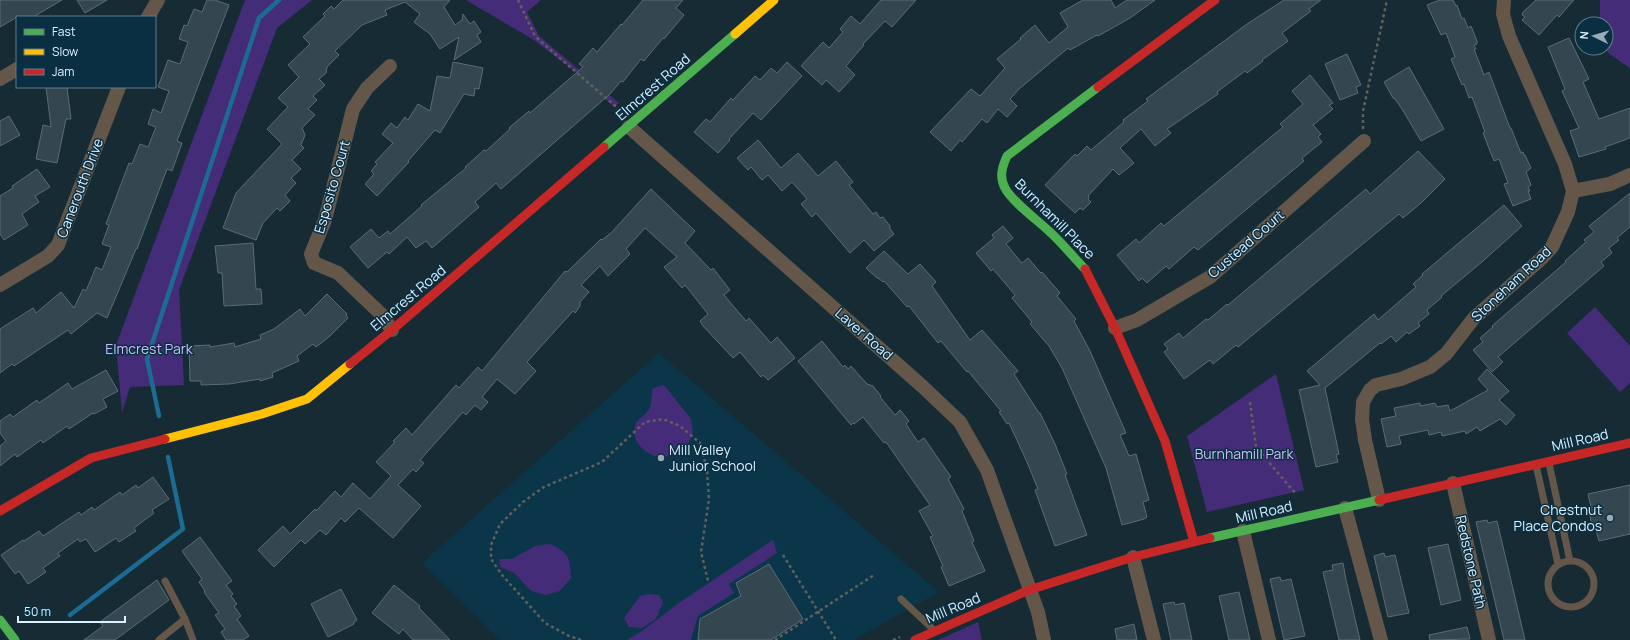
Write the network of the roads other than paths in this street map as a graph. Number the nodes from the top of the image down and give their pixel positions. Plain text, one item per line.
1 (158, 0) edge
2 (774, 0) edge
3 (1215, 0) edge
4 (1504, 0) edge
5 (149, 16) edge
6 (390, 66) dead end
7 (16, 70) edge
8 (0, 79) edge
9 (119, 88) edge
10 (629, 127) junction
11 (1364, 141) road end
12 (1630, 175) edge
13 (1573, 191) junction
14 (0, 285) edge
15 (1115, 328) junction
16 (392, 330) junction
17 (1630, 443) edge
18 (1549, 461) junction
19 (1536, 464) junction
20 (1453, 483) junction
21 (1379, 500) junction
22 (1345, 508) junction
23 (0, 511) edge
24 (1243, 531) junction
25 (1194, 542) junction
26 (1133, 557) junction
27 (1570, 560) junction
28 (1558, 564) junction
29 (165, 581) dead end
30 (1029, 590) junction
31 (901, 599) dead end
32 (185, 619) junction
33 (0, 620) edge
34 (935, 631) junction
35 (15, 640) edge
36 (159, 640) edge
37 (193, 640) edge
38 (915, 640) edge
39 (1044, 640) edge
40 (1154, 640) edge
41 (1269, 640) edge
42 (1381, 640) edge
43 (1489, 640) edge

1 - 5 street
2 - 10 street, Elmcrest Road
3 - 15 street, Burnhamill Place
4 - 13 street
6 - 16 street, Esposito Court
7 - 8 street
9 - 14 street, Canerouth Drive
10 - 16 street, Elmcrest Road
10 - 30 street, Laver Road
11 - 15 street, Custead Court
12 - 13 street
13 - 21 street, Stoneham Road
15 - 25 street, Burnhamill Place
16 - 23 street, Elmcrest Road
17 - 18 street, Mill Road
18 - 19 street, Mill Road
18 - 27 lane
19 - 20 street, Mill Road
19 - 28 lane
20 - 21 street, Mill Road
20 - 43 street, Redstone Path
21 - 22 street, Mill Road
22 - 24 street, Mill Road
22 - 42 street
24 - 25 street, Mill Road
24 - 41 street
25 - 26 street, Mill Road
26 - 30 street, Mill Road
26 - 40 street
27 - 28 lane
27 - 28 lane
29 - 32 lane
30 - 34 street, Mill Road
30 - 39 street, Laver Road
31 - 34 lane
32 - 36 lane
32 - 37 lane
33 - 35 street
34 - 38 street, Mill Road

